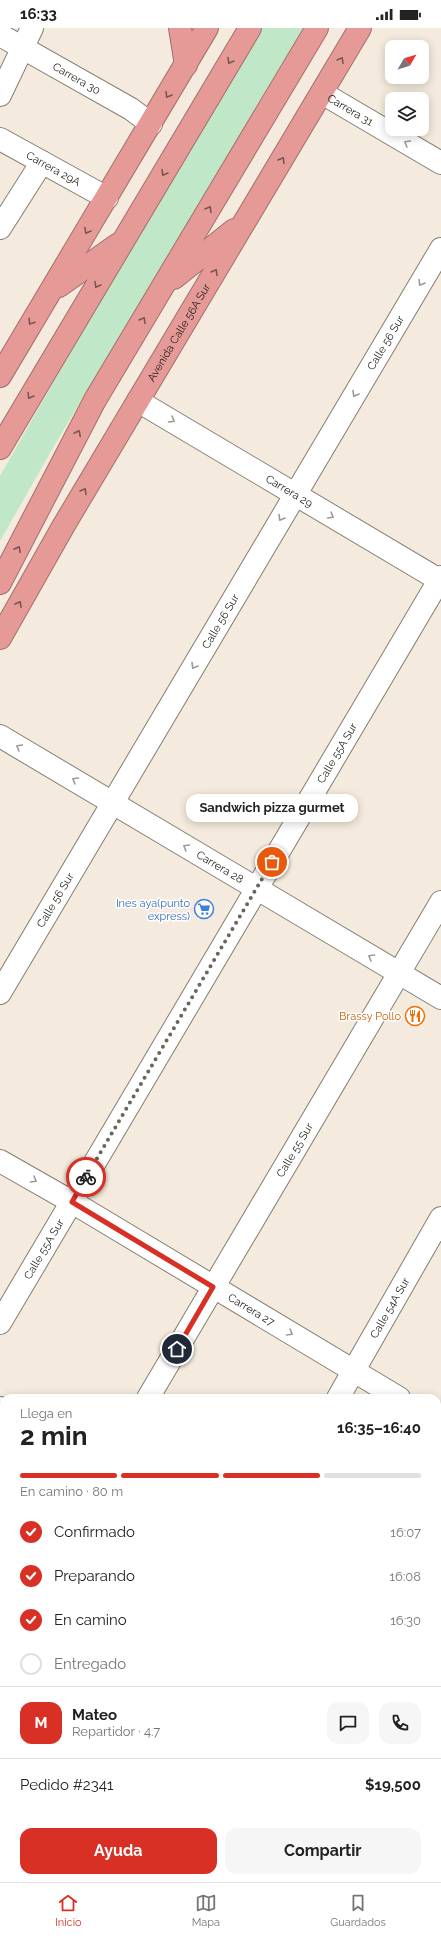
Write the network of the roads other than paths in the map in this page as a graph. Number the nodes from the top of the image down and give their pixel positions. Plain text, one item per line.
1 (32, 28) edge
2 (180, 28) edge
3 (207, 28) edge
4 (250, 28) edge
5 (317, 28) edge
6 (360, 28) edge
7 (0, 35) edge
8 (22, 47) junction
9 (186, 65) junction
10 (322, 93) junction
11 (0, 95) edge
12 (151, 124) junction
13 (0, 139) edge
14 (42, 162) junction
15 (441, 163) edge
16 (107, 198) junction
17 (246, 220) junction
18 (0, 228) edge
19 (123, 241) junction
20 (441, 249) edge
21 (162, 288) junction
22 (53, 290) junction
23 (0, 376) edge
24 (138, 401) junction
25 (0, 448) edge
26 (296, 494) junction
27 (440, 579) edge
28 (0, 583) edge
29 (0, 638) edge
30 (0, 736) edge
31 (112, 803) junction
32 (256, 888) junction
33 (441, 902) edge
34 (399, 973) junction
35 (0, 993) edge
36 (441, 998) edge
37 (0, 1161) edge
38 (72, 1202) junction
39 (441, 1218) edge
40 (213, 1287) junction
41 (0, 1323) edge
42 (354, 1371) junction
43 (150, 1394) edge
44 (340, 1394) edge
45 (392, 1394) edge

1 - 8 street
2 - 9 highway
3 - 9 highway
4 -> 19 highway
21 -> 5 highway
10 -> 6 highway, Avenida Calle 56A Sur
7 - 8 street, Carrera 30
8 - 11 street
8 - 12 street, Carrera 30
9 -> 12 highway
15 -> 10 street, Carrera 31
17 -> 10 highway, Avenida Calle 56A Sur
12 - 16 highway
13 - 14 street, Carrera 29A
14 - 16 street, Carrera 29A
14 - 18 street
16 -> 22 highway
17 - 21 highway
24 -> 17 highway, Avenida Calle 56A Sur
19 - 22 highway
19 -> 25 highway
20 -> 26 street, Calle 56 Sur
28 -> 21 highway
22 -> 23 highway
24 -> 26 street, Carrera 29
29 -> 24 highway, Avenida Calle 56A Sur
26 -> 27 street, Carrera 29
26 -> 31 street, Calle 56 Sur
27 - 32 street, Calle 55A Sur
31 -> 30 street, Carrera 28
32 -> 31 street, Carrera 28
31 - 35 street, Calle 56 Sur
34 -> 32 street, Carrera 28
32 - 38 street, Calle 55A Sur
33 - 34 street, Calle 55 Sur
34 - 36 street, Carrera 28
34 - 40 street, Calle 55 Sur
37 -> 38 street, Carrera 27
38 - 40 street, Carrera 27
38 - 41 street, Calle 55A Sur
39 - 42 street, Calle 54A Sur
40 -> 42 street, Carrera 27
40 - 43 street, Calle 55 Sur
42 - 44 street, Calle 54A Sur
42 - 45 street, Carrera 27

